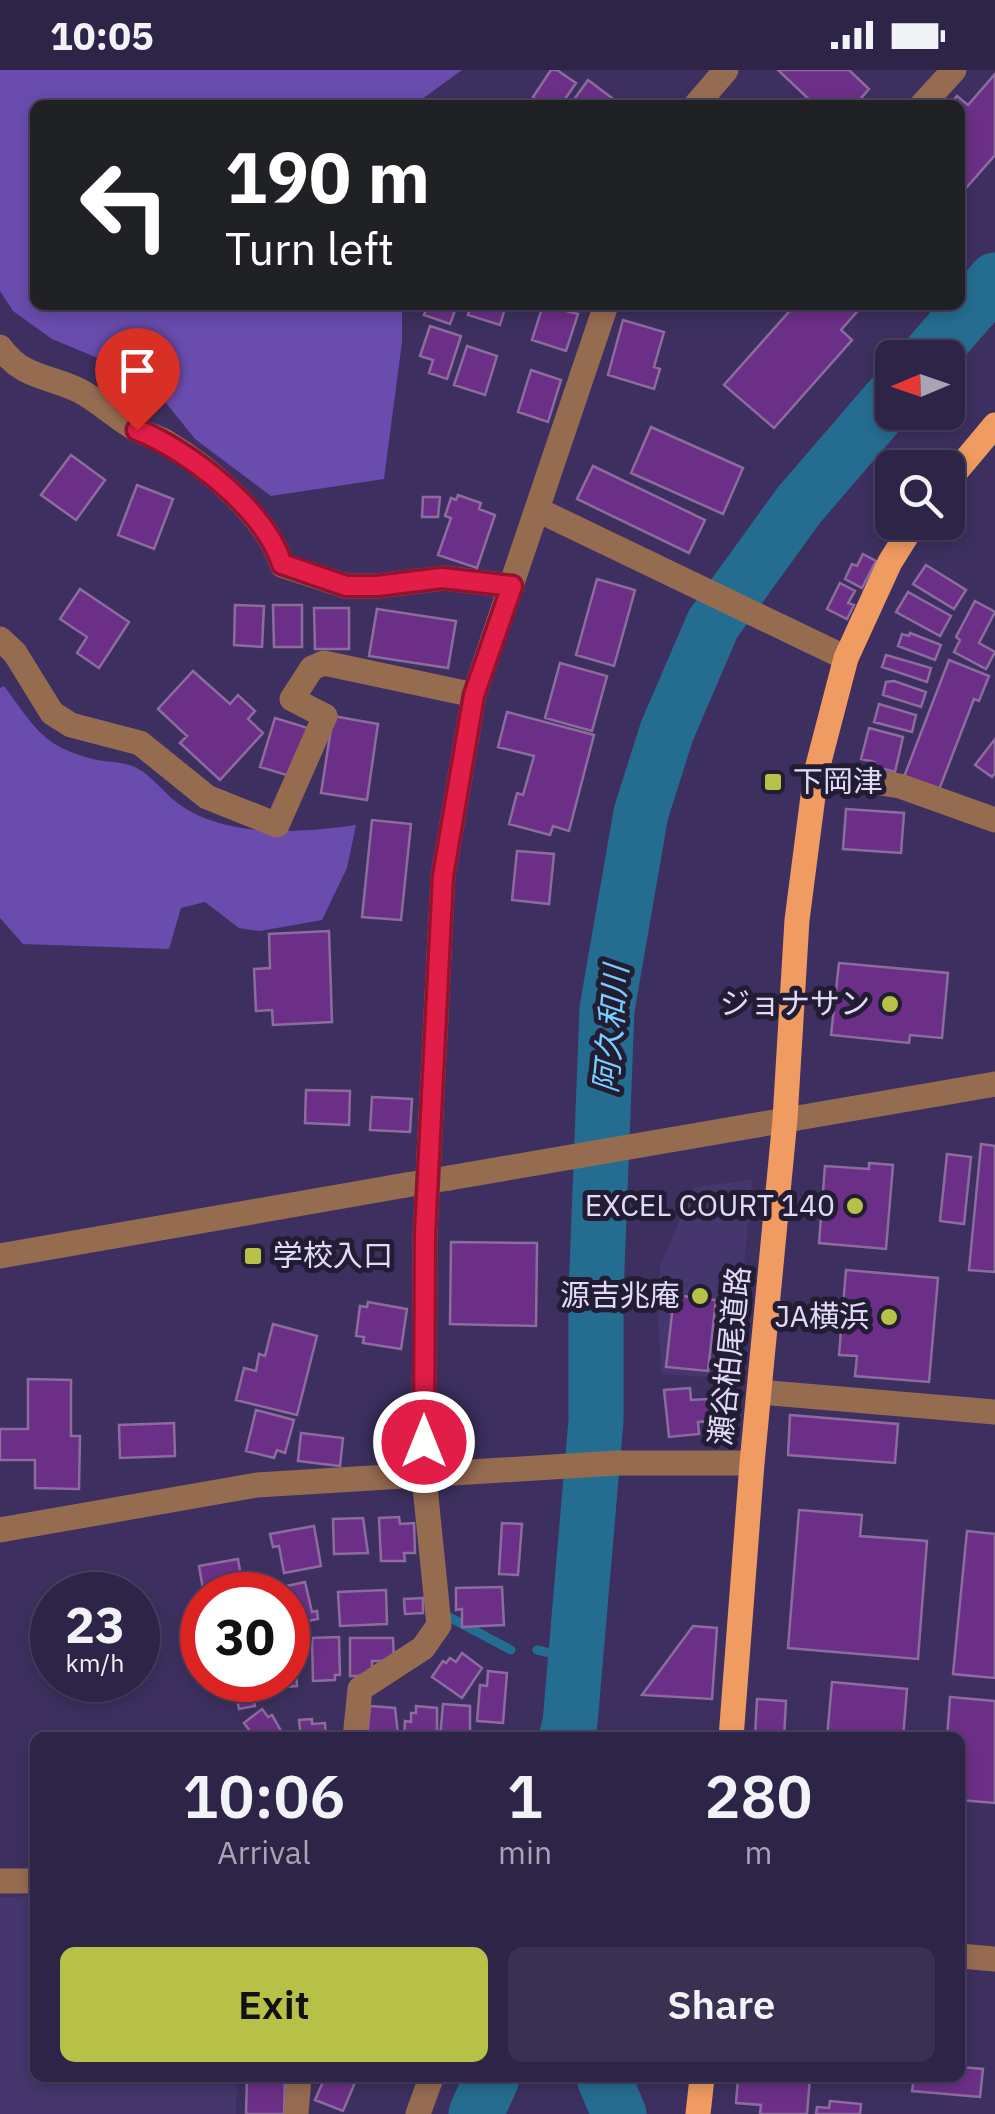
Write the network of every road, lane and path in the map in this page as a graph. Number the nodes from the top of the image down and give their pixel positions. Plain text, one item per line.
1 (726, 70) edge
2 (954, 70) edge
3 (700, 100) edge
4 (927, 100) edge
5 (604, 310) edge
6 (0, 346) edge
7 (995, 425) edge
8 (965, 461) edge
9 (538, 510) junction
10 (904, 540) edge
11 (512, 586) junction
12 (0, 639) edge
13 (846, 658) junction
14 (474, 695) junction
15 (816, 773) junction
16 (995, 820) edge
17 (995, 1084) edge
18 (785, 1118) junction
19 (0, 1256) edge
20 (760, 1392) junction
21 (995, 1412) edge
22 (752, 1463) junction
23 (424, 1478) junction
24 (0, 1530) edge
25 (356, 1732) edge
26 (731, 1732) edge
27 (30, 1880) edge
28 (0, 1882) edge
29 (965, 1956) edge
30 (995, 1959) edge
31 (299, 2082) edge
32 (430, 2082) edge
33 (702, 2082) edge
34 (296, 2114) edge
35 (418, 2114) edge
36 (698, 2114) edge

1 - 3 street
2 - 4 street
5 - 9 street
6 - 11 street
7 - 8 main road
9 - 11 street
9 - 13 street
10 - 13 main road, 瀬谷柏尾道路
11 - 14 street
12 - 14 street
13 - 15 main road, 瀬谷柏尾道路
14 - 23 street
15 - 16 street
15 - 18 main road, 瀬谷柏尾道路
17 - 18 street
18 - 19 street, bridge
18 - 20 main road, 瀬谷柏尾道路
20 - 21 street
20 - 22 main road, 瀬谷柏尾道路
22 - 23 street
22 - 26 main road, 瀬谷柏尾道路
23 - 24 street
23 - 25 street
27 - 28 street
29 - 30 street
31 - 34 street
32 - 35 street
33 - 36 main road

